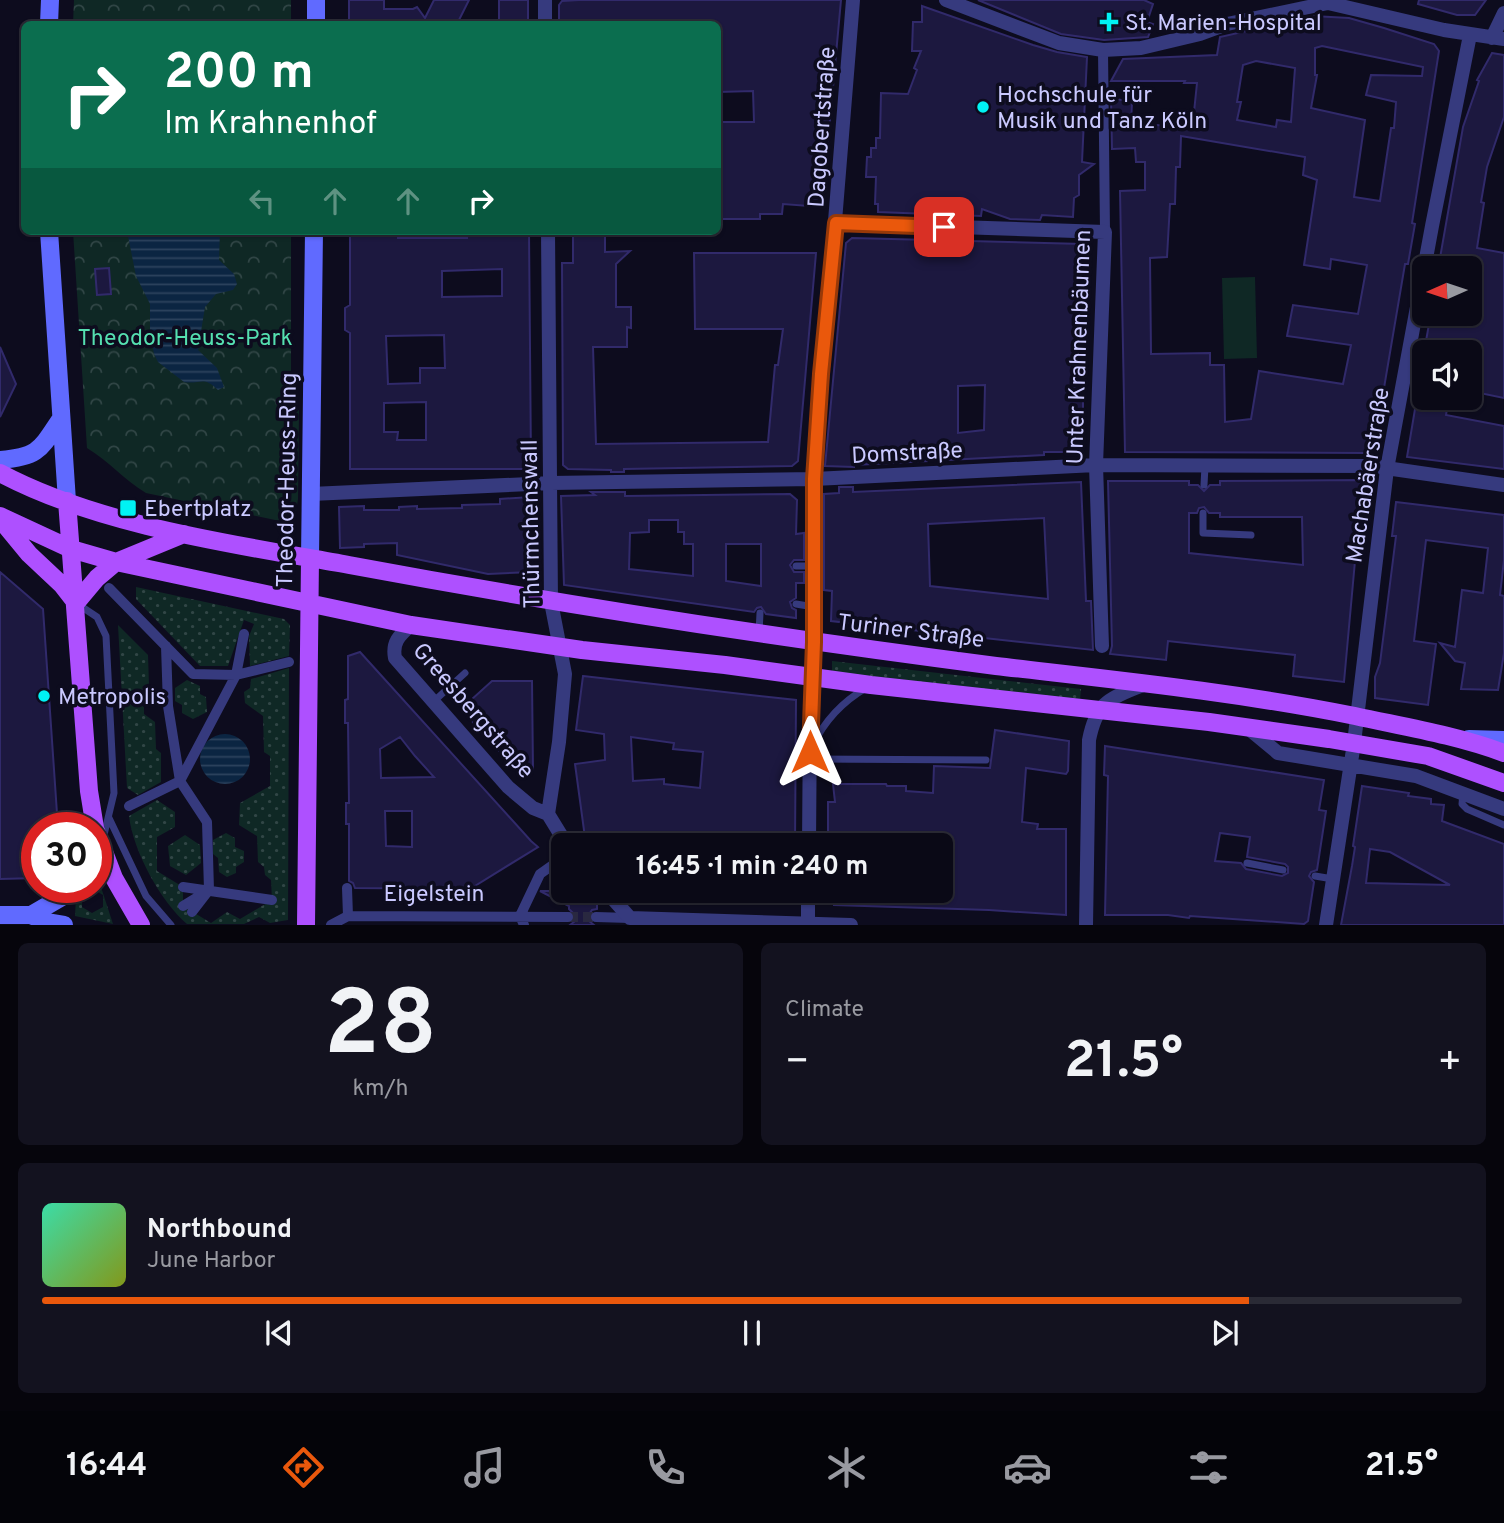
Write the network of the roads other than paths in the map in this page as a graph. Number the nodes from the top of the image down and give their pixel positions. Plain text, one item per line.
1 (50, 0) edge
2 (316, 0) edge
3 (545, 0) edge
4 (853, 0) edge
5 (946, 0) edge
6 (1328, 1) edge
7 (1504, 13) edge
8 (49, 21) edge
9 (316, 21) edge
10 (545, 21) edge
11 (1470, 36) junction
12 (1498, 39) edge
13 (1103, 50) junction
14 (836, 223) junction
15 (1105, 233) junction
16 (49, 235) edge
17 (314, 235) edge
18 (548, 235) edge
19 (60, 419) junction
20 (0, 460) edge
21 (1096, 465) junction
22 (1205, 466) junction
23 (1387, 469) junction
24 (0, 473) edge
25 (814, 479) junction
26 (551, 483) junction
27 (1204, 485) dead end
28 (1504, 485) edge
29 (311, 494) junction
30 (67, 501) junction
31 (1203, 513) dead end
32 (0, 518) edge
33 (184, 534) junction
34 (1251, 535) dead end
35 (71, 549) junction
36 (310, 558) junction
37 (116, 562) junction
38 (796, 566) dead end
39 (814, 566) junction
40 (109, 588) dead end
41 (551, 602) junction
42 (76, 603) junction
43 (308, 603) junction
44 (796, 604) dead end
45 (814, 607) junction
46 (760, 613) dead end
47 (411, 625) junction
48 (759, 634) junction
49 (244, 635) dead end
50 (814, 642) junction
51 (166, 646) junction
52 (1102, 646) dead end
53 (560, 647) junction
54 (289, 662) dead end
55 (465, 673) dead end
56 (236, 675) junction
57 (812, 678) junction
58 (1145, 684) junction
59 (871, 685) junction
60 (433, 702) junction
61 (1098, 711) junction
62 (1357, 717) junction
63 (1248, 727) junction
64 (1464, 739) junction
65 (1504, 740) edge
66 (1354, 743) junction
67 (1504, 753) edge
68 (810, 755) junction
69 (986, 760) dead end
70 (1350, 767) junction
71 (180, 782) junction
72 (1504, 783) edge
73 (1463, 792) junction
74 (1482, 800) junction
75 (129, 806) dead end
76 (1504, 809) edge
77 (94, 812) edge
78 (108, 812) edge
79 (548, 814) junction
80 (1482, 815) junction
81 (1504, 825) edge
82 (560, 833) edge
83 (809, 833) edge
84 (112, 851) edge
85 (1247, 863) dead end
86 (551, 866) edge
87 (1283, 870) dead end
88 (112, 872) edge
89 (1315, 876) dead end
90 (1333, 879) junction
91 (183, 887) dead end
92 (347, 888) dead end
93 (209, 890) junction
94 (272, 900) dead end
95 (52, 903) edge
96 (615, 903) edge
97 (808, 903) edge
98 (188, 909) dead end
99 (345, 909) junction
100 (0, 915) edge
101 (31, 915) junction
102 (568, 917) tunnel mouth
103 (596, 917) tunnel mouth
104 (522, 920) edge
105 (628, 921) edge
106 (807, 923) junction
107 (64, 925) edge
108 (141, 925) edge
109 (171, 925) edge
110 (306, 925) edge
111 (331, 925) edge
112 (851, 925) edge
113 (1086, 925) edge
114 (1326, 925) edge

1 - 8 main road
2 - 9 main road
3 - 10 street
4 - 14 street, Dagobertstraße
5 - 13 street
6 - 11 street
6 - 13 street
7 - 12 street
11 - 12 street
11 - 23 street, Machabäerstraße
13 - 15 street, Unter Krahnenbäumen
14 - 15 street
14 - 25 street, Dagobertstraße
15 - 21 street, Unter Krahnenbäumen
16 - 19 main road
17 - 29 main road, Theodor-Heuss-Ring
18 - 26 street, Thürmchenswall
19 - 20 main road
19 - 30 main road
21 - 22 street, Domstraße
21 - 25 street, Domstraße
21 - 52 street, Unter Krahnenbäumen
22 - 23 street, Domstraße
22 - 27 lane
23 - 28 street, Domstraße
23 - 62 street, Machabäerstraße
24 - 30 main road
25 - 26 street, Domstraße
25 - 39 street, Dagobertstraße
26 - 29 street, Domstraße
26 - 41 street, Thürmchenswall
29 - 36 main road, Theodor-Heuss-Ring
30 - 33 main road
30 - 35 main road
31 - 34 lane
32 - 35 main road
32 - 42 main road
33 - 36 main road
33 - 37 main road
35 - 37 main road
35 - 42 main road
36 - 41 main road, Turiner Straße
36 - 43 main road, Theodor-Heuss-Ring
37 - 42 main road
37 - 43 main road
38 - 39 lane
39 - 45 street, Dagobertstraße
40 - 51 street
41 - 48 main road, Turiner Straße
41 - 53 street, Thürmchenswall
42 - 77 main road
42 - 78 lane
43 - 47 main road
43 - 110 main road
44 - 45 lane
45 - 50 street, Dagobertstraße
46 - 48 lane
47 - 53 main road
47 - 60 street, Greesbergstraße
48 - 50 main road, Turiner Straße
49 - 56 street
50 - 57 street, Dagobertstraße
50 - 58 main road, Turiner Straße
51 - 56 street
51 - 71 street
53 - 57 main road
53 - 79 street, Thürmchenswall
54 - 56 street
55 - 60 lane
56 - 71 street
57 - 59 main road
57 - 68 street, Dagobertstraße
58 - 61 street
58 - 62 main road, Turiner Straße
59 - 61 main road
59 - 68 lane
60 - 79 street, Greesbergstraße
61 - 63 main road
61 - 113 street
62 - 64 main road, Turiner Straße
62 - 66 street, Machabäerstraße
63 - 66 main road
63 - 70 street
64 - 65 main road
64 - 67 main road, Turiner Straße
66 - 70 street, Machabäerstraße
66 - 72 main road
68 - 69 lane
68 - 83 street, Dagobertstraße
70 - 73 street
70 - 90 street, Machabäerstraße
71 - 75 street
71 - 93 street
73 - 74 street
73 - 80 lane
74 - 76 street
74 - 80 lane
79 - 82 street
80 - 81 lane
84 - 109 lane
85 - 87 lane
86 - 104 street
88 - 108 main road
89 - 90 lane
90 - 114 street, Machabäerstraße
91 - 93 street
92 - 99 street
93 - 94 street
93 - 98 street
95 - 101 main road
96 - 105 street
97 - 106 street
99 - 104 street, Eigelstein
99 - 111 street, Eigelstein
100 - 101 main road
101 - 107 main road
102 - 104 street, Eigelstein
103 - 105 street
105 - 106 street
106 - 112 street

